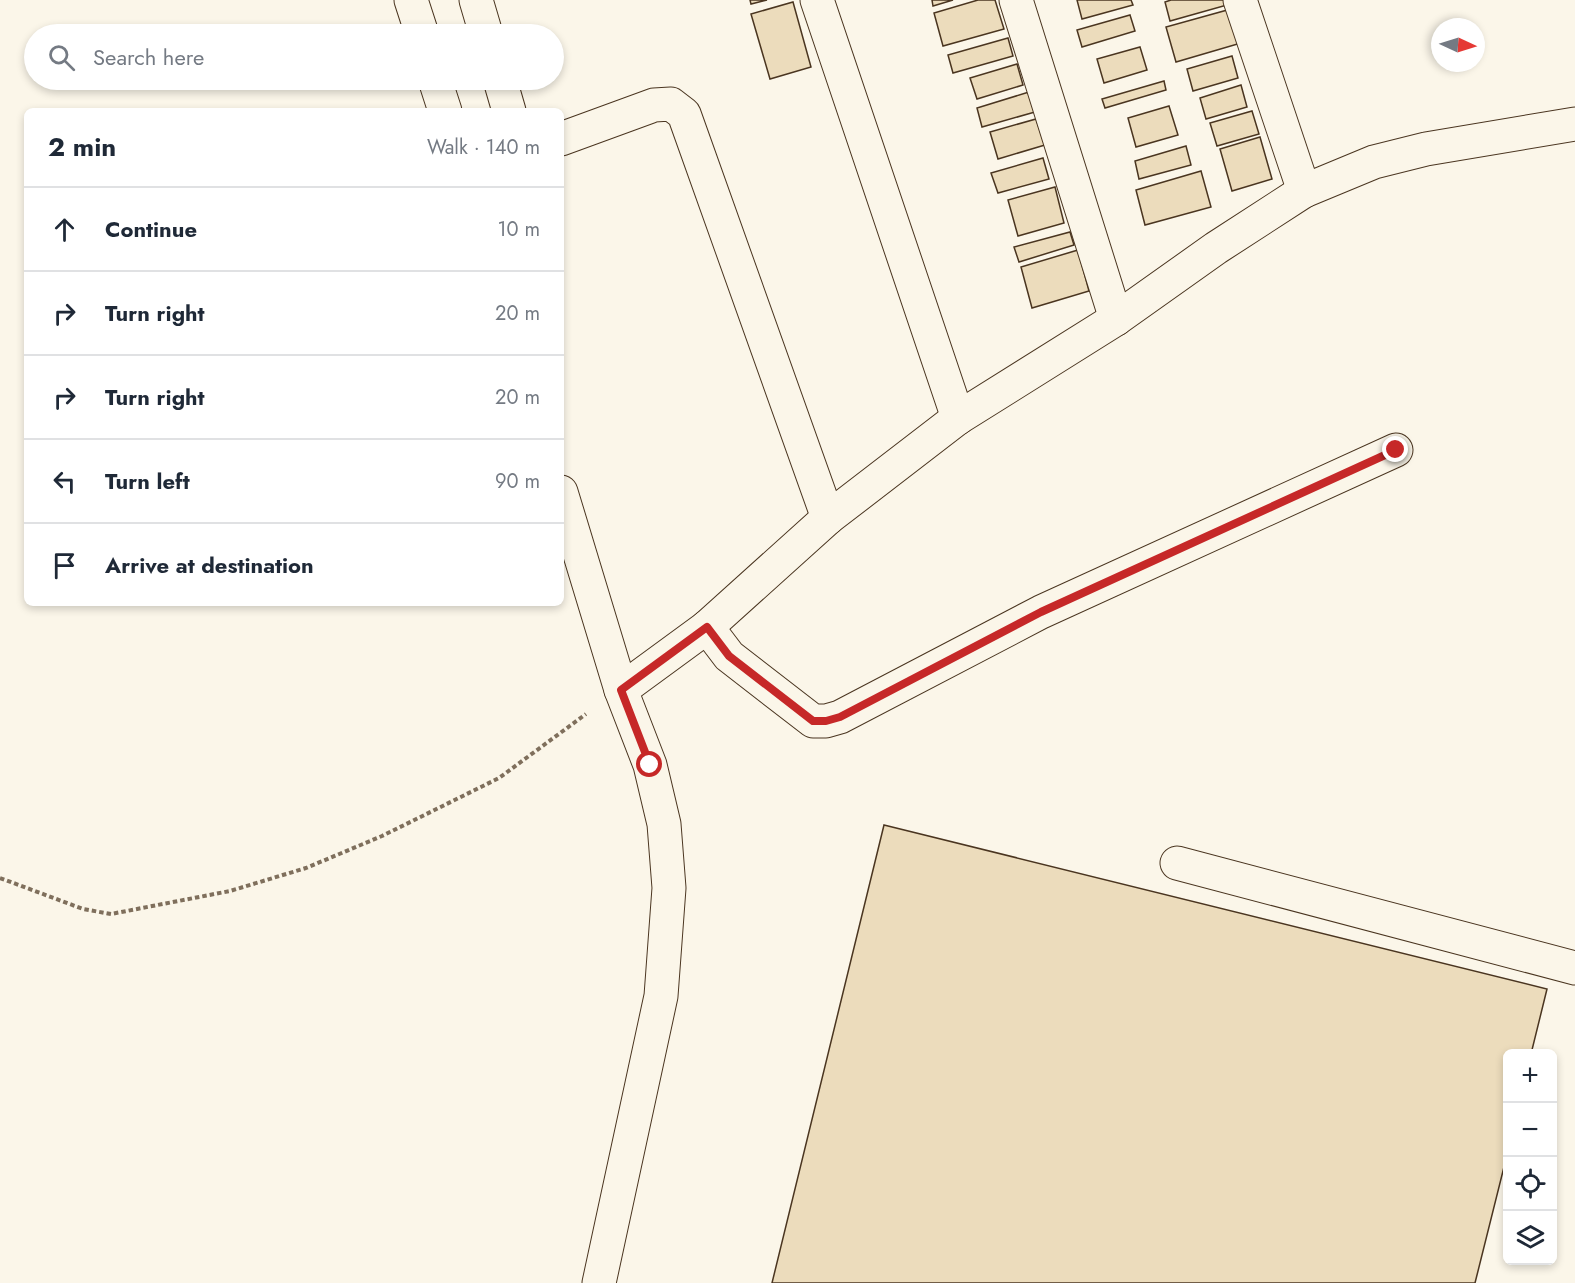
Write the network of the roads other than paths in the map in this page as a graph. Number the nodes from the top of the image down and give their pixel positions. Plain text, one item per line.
1 (411, 0) edge
2 (476, 0) edge
3 (817, 0) edge
4 (1017, 0) edge
5 (1240, 0) edge
6 (419, 24) edge
7 (483, 24) edge
8 (438, 90) edge
9 (503, 90) edge
10 (444, 108) edge
11 (508, 108) edge
12 (1575, 124) edge
13 (564, 138) edge
14 (1304, 191) junction
15 (1116, 319) junction
16 (958, 418) junction
17 (1396, 450) dead end
18 (564, 502) edge
19 (828, 518) junction
20 (707, 627) junction
21 (621, 690) junction
22 (1177, 863) dead end
23 (1575, 968) edge
24 (599, 1283) edge

1 - 6 street
2 - 7 street
3 - 16 street
4 - 15 street
5 - 14 street
8 - 10 street
9 - 11 street
12 - 14 street
13 - 19 street
14 - 15 street
15 - 16 street
16 - 19 street
17 - 20 street
18 - 21 street
19 - 20 street
20 - 21 street
21 - 24 street
22 - 23 street

